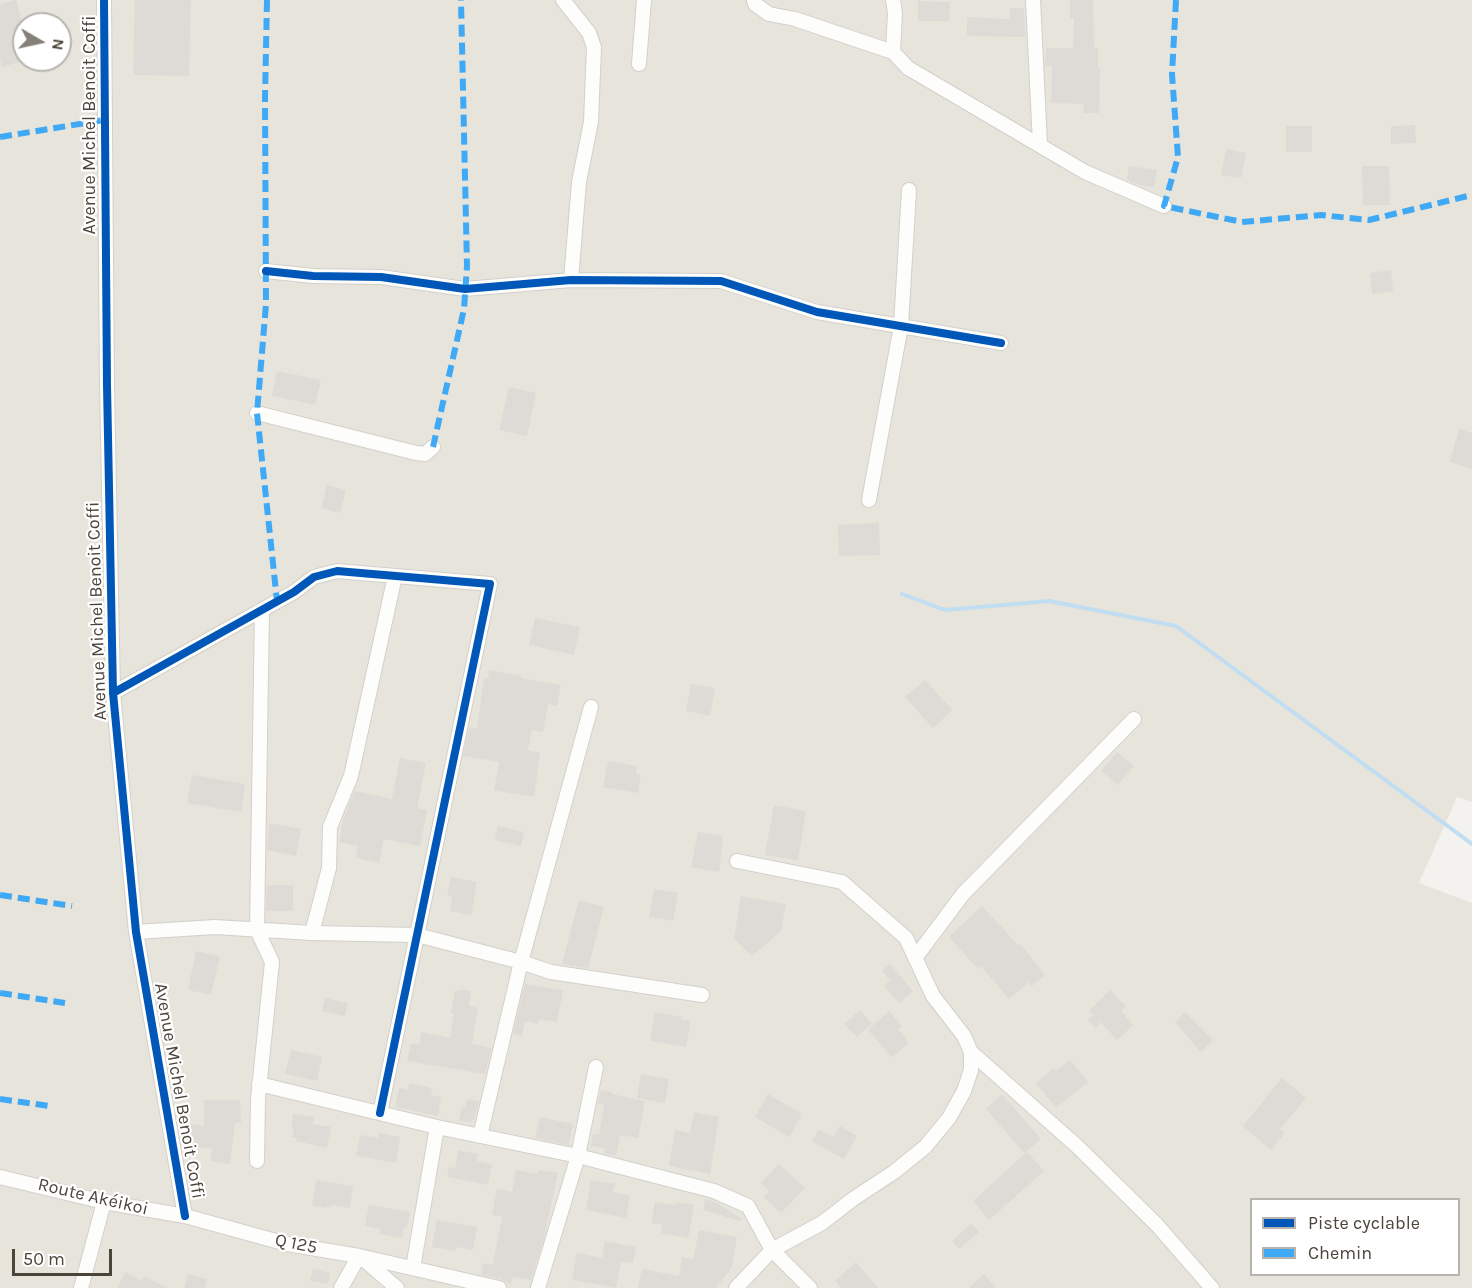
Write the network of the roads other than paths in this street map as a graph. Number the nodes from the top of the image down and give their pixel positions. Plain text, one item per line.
1 (104, 0) edge
2 (563, 0) edge
3 (645, 0) edge
4 (754, 0) edge
5 (893, 0) edge
6 (1033, 0) edge
7 (893, 52) junction
8 (639, 64) dead end
9 (1040, 144) junction
10 (909, 190) dead end
11 (1164, 206) dead end
12 (266, 271) dead end
13 (571, 280) junction
14 (901, 326) junction
15 (1001, 343) dead end
16 (257, 413) dead end
17 (433, 447) dead end
18 (869, 500) dead end
19 (395, 576) junction
20 (262, 610) junction
21 (112, 693) junction
22 (591, 707) dead end
23 (1134, 719) dead end
24 (737, 861) dead end
25 (257, 930) junction
26 (136, 932) junction
27 (312, 933) junction
28 (417, 935) junction
29 (915, 958) junction
30 (521, 962) junction
31 (702, 995) dead end
32 (971, 1052) junction
33 (596, 1067) dead end
34 (260, 1084) junction
35 (380, 1113) junction
36 (437, 1126) junction
37 (480, 1136) junction
38 (578, 1156) junction
39 (257, 1161) dead end
40 (0, 1177) edge
41 (104, 1202) junction
42 (185, 1216) junction
43 (772, 1250) junction
44 (359, 1256) junction
45 (414, 1268) junction
46 (81, 1288) edge
47 (340, 1288) edge
48 (397, 1288) edge
49 (499, 1288) edge
50 (538, 1288) edge
51 (736, 1288) edge
52 (810, 1288) edge
53 (1212, 1288) edge

1 - 21 street, Avenue Michel Benoit Coffi
2 - 13 street
3 - 8 street
4 - 7 street
5 - 7 street
6 - 9 street
7 - 9 street
9 - 11 street
10 - 14 street
12 - 13 street
13 - 14 street
14 - 15 street
14 - 18 street
16 - 17 street
19 - 20 street
19 - 27 street
19 - 28 street
20 - 21 street
20 - 25 street
21 - 26 street, Avenue Michel Benoit Coffi
22 - 30 street
23 - 29 street
24 - 29 street
25 - 26 street
25 - 27 street
25 - 34 street
26 - 42 street, Avenue Michel Benoit Coffi
27 - 28 street
28 - 30 street
28 - 35 street
29 - 32 street
30 - 31 street
30 - 37 street
32 - 43 street
32 - 53 street
33 - 38 street
34 - 35 street
34 - 39 street
35 - 36 street
36 - 37 street
36 - 45 street
37 - 38 street
38 - 43 street
38 - 50 street
40 - 41 street, Route Akéikoi
41 - 42 street, Route Akéikoi
41 - 46 street
42 - 44 street, Q 125
43 - 51 street
43 - 52 street
44 - 45 street, Q 125
44 - 47 street
44 - 48 street
45 - 49 street, Q 125

